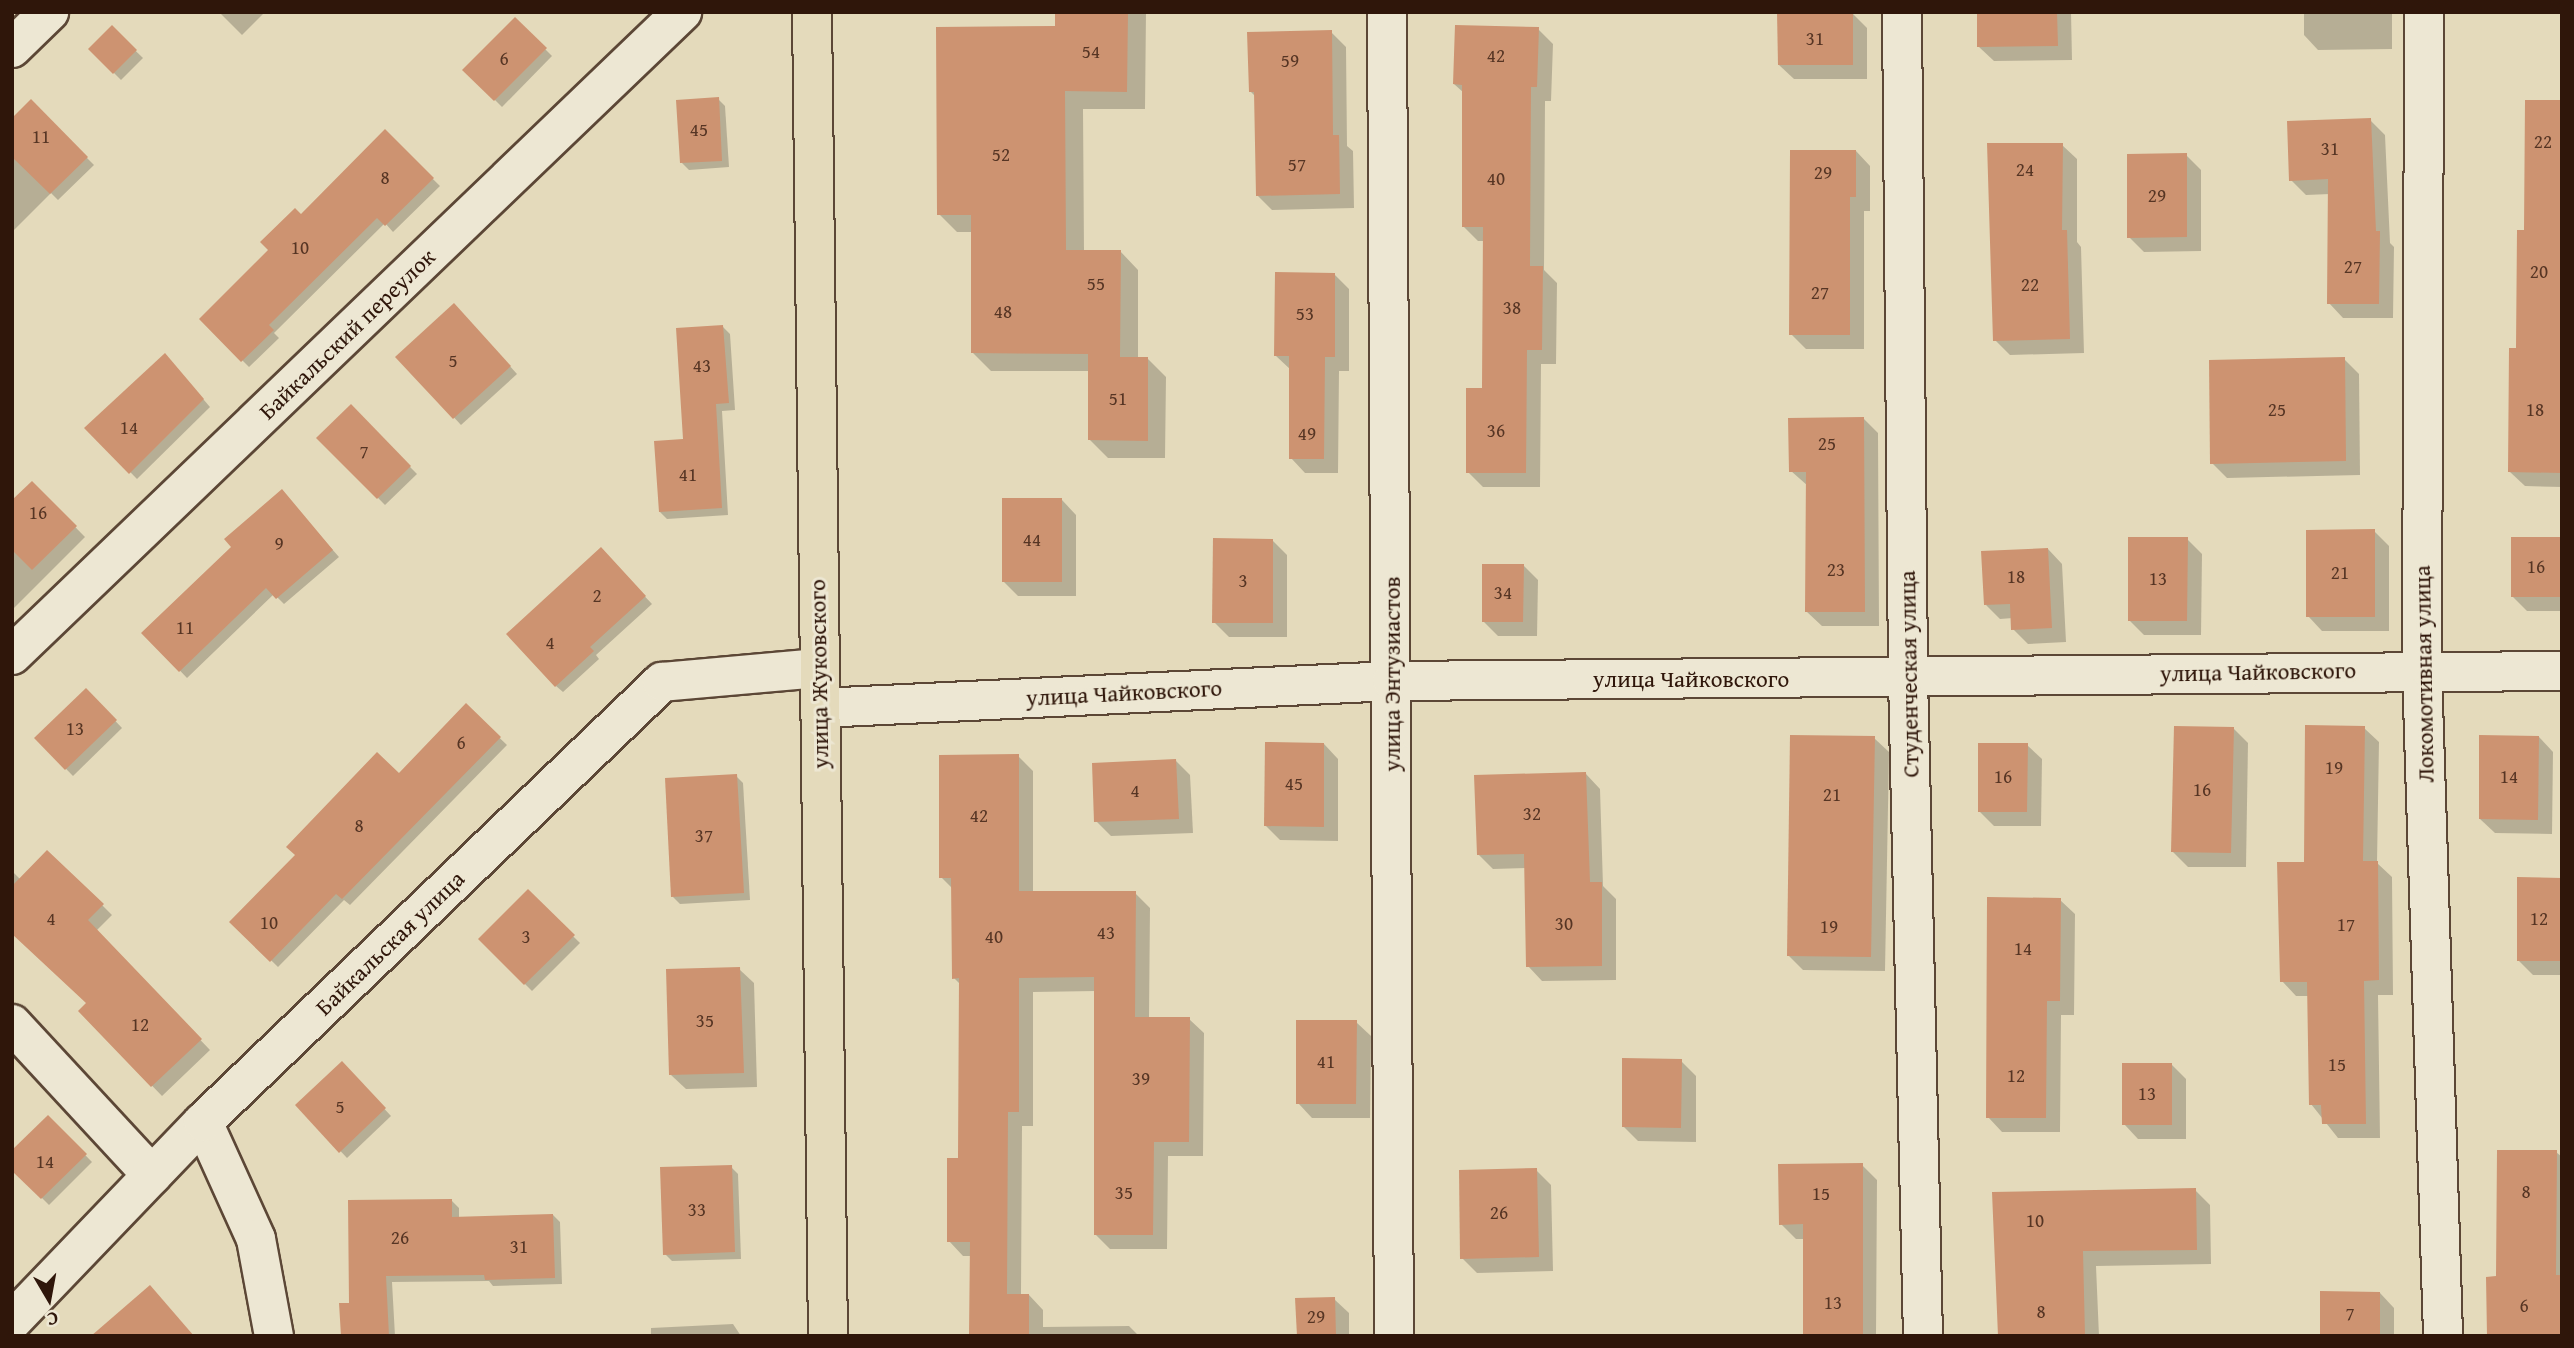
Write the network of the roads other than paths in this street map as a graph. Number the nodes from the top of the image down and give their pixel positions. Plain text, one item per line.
1 (49, 12) edge
2 (682, 12) edge
3 (812, 12) edge
4 (1387, 12) edge
5 (1902, 12) edge
6 (2424, 12) edge
7 (12, 48) edge
8 (12, 655) edge
9 (819, 668) junction
10 (2422, 670) junction
11 (2562, 671) edge
12 (1908, 677) junction
13 (1392, 681) junction
14 (820, 708) junction
15 (12, 1024) edge
16 (203, 1122) junction
17 (152, 1175) junction
18 (12, 1321) edge
19 (274, 1336) edge
20 (828, 1336) edge
21 (1394, 1336) edge
22 (1923, 1336) edge
23 (2443, 1336) edge

1 - 7 street
2 - 8 street, Байкальский переулок
3 - 9 main road, улица Жуковского
4 - 13 street, улица Энтузиастов
5 - 12 street, Студенческая улица
6 - 10 street, Локомотивная улица
9 - 14 main road, улица Жуковского
9 - 16 street, Байкальская улица
10 - 11 street, улица Чайковского
10 - 12 street, улица Чайковского
10 - 23 street, Локомотивная улица
12 - 13 street, улица Чайковского
12 - 22 street, Студенческая улица
13 - 14 street, улица Чайковского
13 - 21 street, улица Энтузиастов
14 - 20 main road, улица Жуковского
15 - 17 street
16 - 17 street, Байкальская улица
16 - 19 street
17 - 18 street, Байкальская улица

